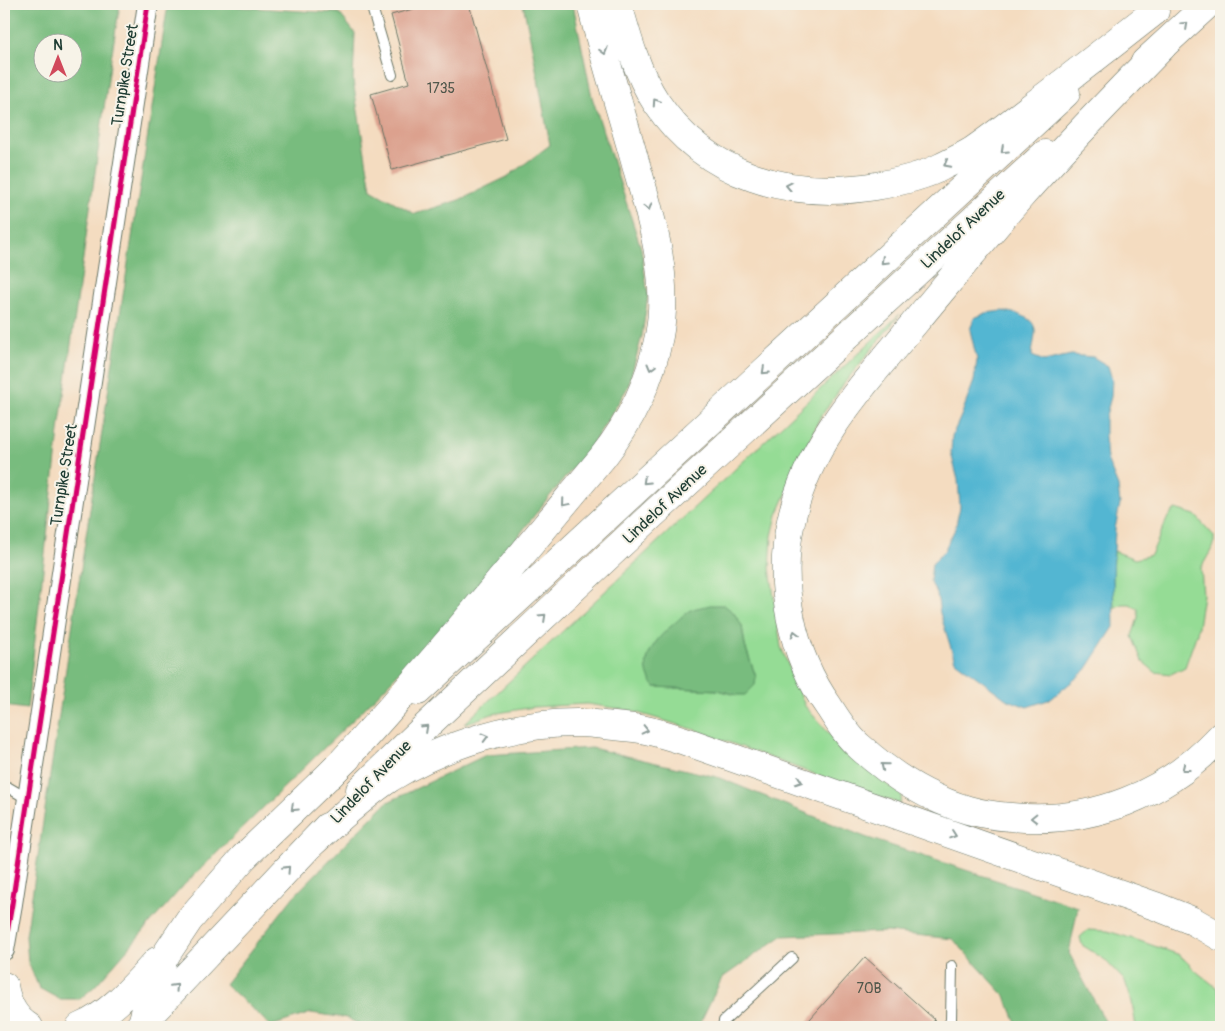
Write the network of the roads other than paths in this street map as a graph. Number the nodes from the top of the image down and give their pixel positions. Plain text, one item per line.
1 (148, 4) edge
2 (371, 4) edge
3 (591, 4) edge
4 (618, 4) edge
5 (1208, 4) edge
6 (1159, 7) edge
7 (1162, 47) junction
8 (392, 75) dead end
9 (1221, 736) edge
10 (330, 774) junction
11 (4, 784) edge
12 (28, 799) junction
13 (312, 844) junction
14 (9, 882) edge
15 (189, 920) junction
16 (1221, 937) edge
17 (4, 940) edge
18 (792, 958) dead end
19 (952, 966) dead end
20 (4, 986) edge
21 (140, 1025) edge
22 (29, 1027) edge
23 (80, 1027) edge
24 (723, 1027) edge
25 (948, 1027) edge

1 - 12 street, Turnpike Street
2 - 8 lane
3 -> 10 main road
6 -> 4 main road
7 -> 5 main road, Lindelof Avenue
6 -> 10 main road, Lindelof Avenue
9 -> 7 main road
13 -> 7 main road, Lindelof Avenue
10 -> 15 main road, Lindelof Avenue
11 - 12 lane
12 - 14 street, Turnpike Street
13 -> 16 main road
21 -> 13 main road, Lindelof Avenue
14 - 17 street, Turnpike Street
15 - 21 main road, Lindelof Avenue
15 - 23 main road
18 - 24 lane
19 - 25 lane
20 - 22 main road

